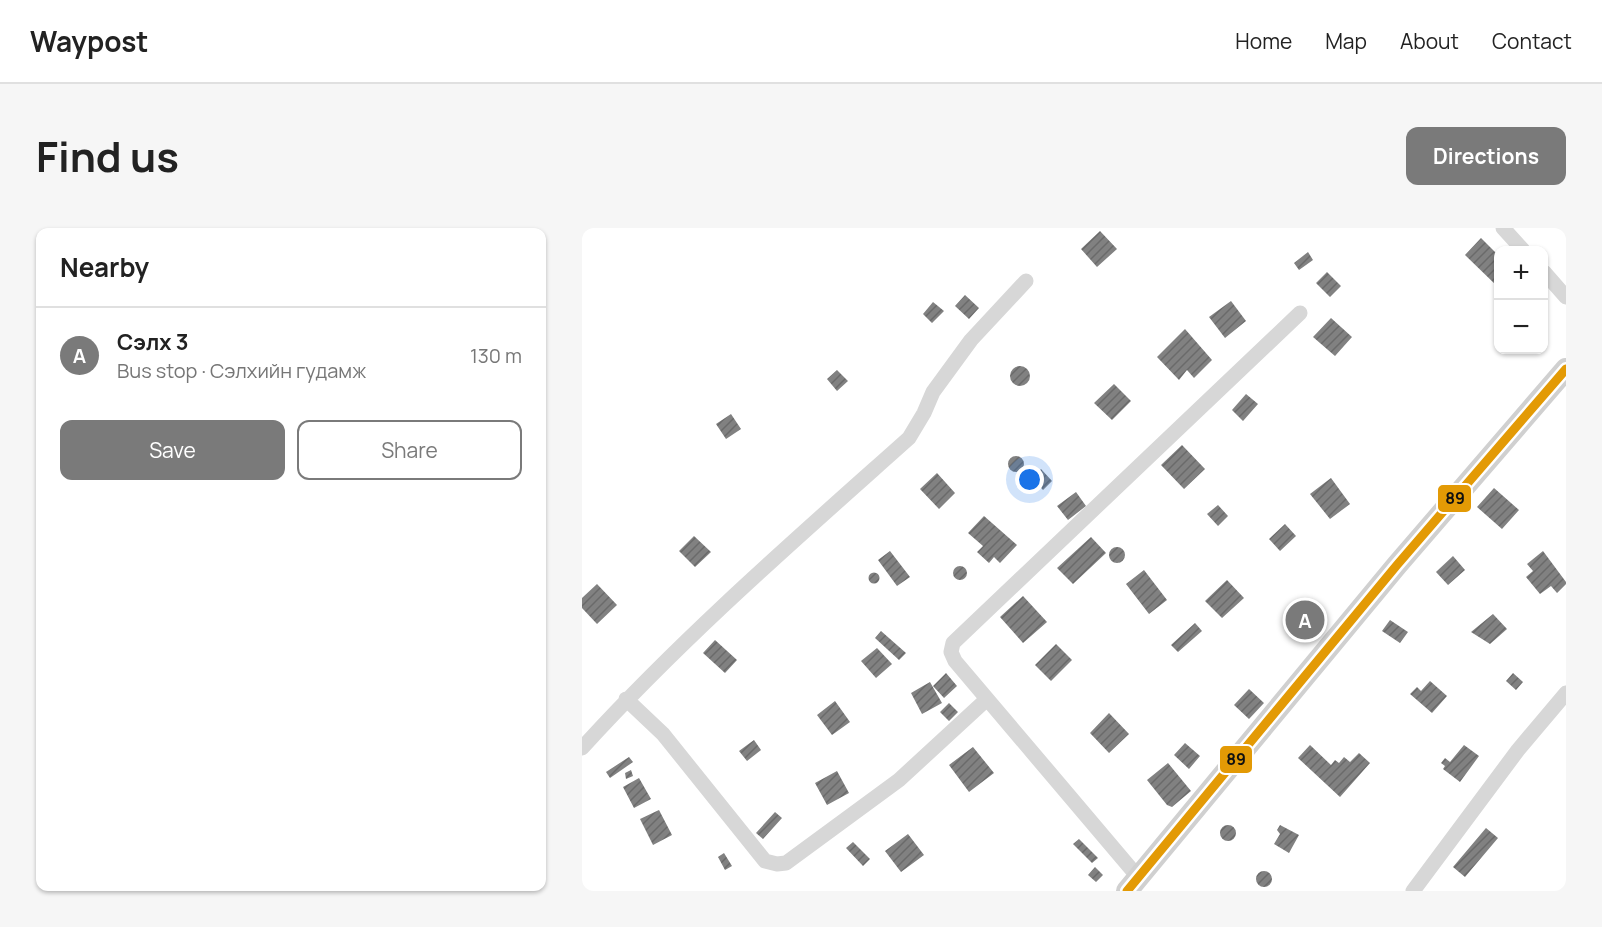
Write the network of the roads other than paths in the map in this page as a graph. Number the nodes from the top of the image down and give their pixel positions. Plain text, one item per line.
1 (1503, 228) edge
2 (1519, 246) edge
3 (1548, 277) edge
4 (1026, 280) dead end
5 (1566, 297) edge
6 (1300, 313) dead end
7 (1566, 369) edge
8 (1566, 693) edge
9 (626, 699) junction
10 (987, 699) junction
11 (582, 748) edge
12 (1132, 884) edge
13 (1413, 891) edge

1 - 2 street
3 - 5 street
4 - 9 street
6 - 10 street
7 - 12 main road
8 - 13 street
9 - 10 street
9 - 11 street
10 - 12 street

